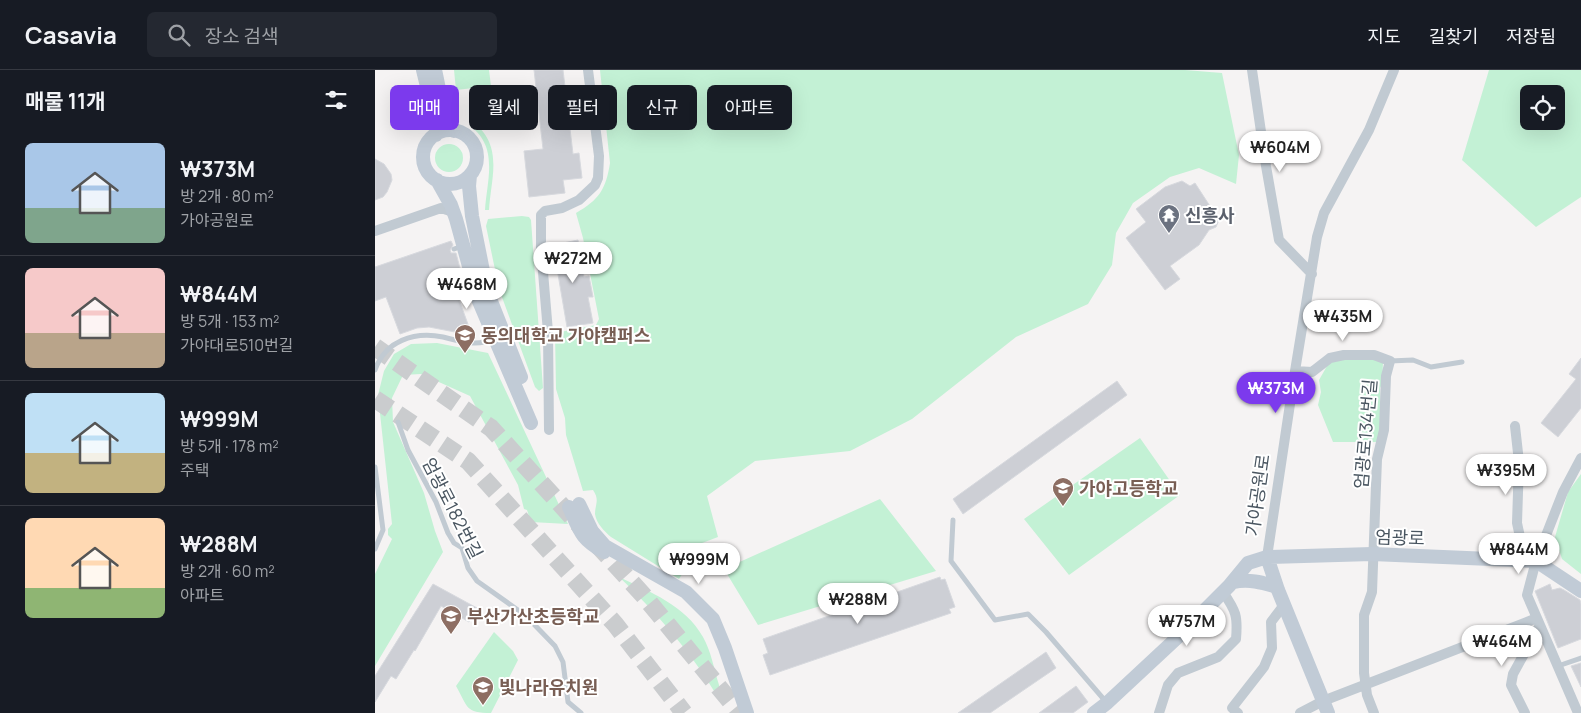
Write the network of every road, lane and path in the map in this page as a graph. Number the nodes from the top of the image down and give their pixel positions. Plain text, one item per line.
1 (423, 70) edge
2 (435, 70) edge
3 (588, 70) edge
4 (1252, 70) edge
5 (1394, 70) edge
6 (454, 131) junction
7 (436, 135) junction
8 (470, 175) junction
9 (440, 186) junction
10 (441, 208) junction
11 (456, 219) junction
12 (375, 231) edge
13 (1312, 274) junction
14 (499, 336) junction
15 (1390, 361) junction
16 (1463, 362) dead end
17 (375, 370) edge
18 (1295, 371) junction
19 (535, 420) dead end
20 (398, 422) dead end
21 (1515, 426) dead end
22 (549, 430) dead end
23 (1581, 458) edge
24 (375, 467) edge
25 (953, 520) dead end
26 (375, 549) edge
27 (1372, 554) junction
28 (1267, 557) junction
29 (1531, 560) junction
30 (1233, 582) junction
31 (1277, 587) junction
32 (1581, 591) edge
33 (1223, 592) junction
34 (1284, 605) junction
35 (1539, 622) junction
36 (1581, 658) edge
37 (1558, 666) junction
38 (1366, 684) junction
39 (1107, 703) junction
40 (1325, 707) edge
41 (581, 713) edge
42 (739, 713) edge
43 (747, 713) edge
44 (1094, 713) edge
45 (1159, 713) edge
46 (1238, 713) edge
47 (1300, 713) edge
48 (1374, 713) edge
49 (1525, 713) edge
50 (1578, 713) edge

1 - 7 street
2 - 6 street
3 - 22 street
4 - 13 street
5 - 13 street, 가야공원로
6 - 7 street
6 - 8 street
7 - 9 street
8 - 9 street
8 - 14 street
9 - 10 street
9 - 11 street
10 - 11 street
10 - 12 street
11 - 14 street
13 - 18 street, 가야공원로
14 - 17 lane
14 - 19 street
15 - 16 lane, 엄광로134번길
15 - 18 street
15 - 27 street, 엄광로134번길
18 - 28 street, 가야공원로
20 - 41 lane, 엄광로182번길
21 - 29 street
23 - 29 street
24 - 26 lane
25 - 39 lane
27 - 28 street, 엄광로
27 - 29 street, 엄광로
27 - 38 street, 엄광로134번길
28 - 30 street, 엄광로
28 - 31 street, 가야공원로
29 - 32 street
29 - 35 street
30 - 31 street
30 - 33 street, 엄광로
31 - 34 street, 가야공원로
33 - 39 street, 엄광로
33 - 45 street
34 - 40 street, 가야공원로
34 - 46 street
35 - 37 street
35 - 38 street
35 - 49 street
36 - 37 lane
37 - 50 street
38 - 40 street
38 - 48 street, 엄광로134번길
39 - 44 street, 엄광로
40 - 47 street
42 - 43 street

